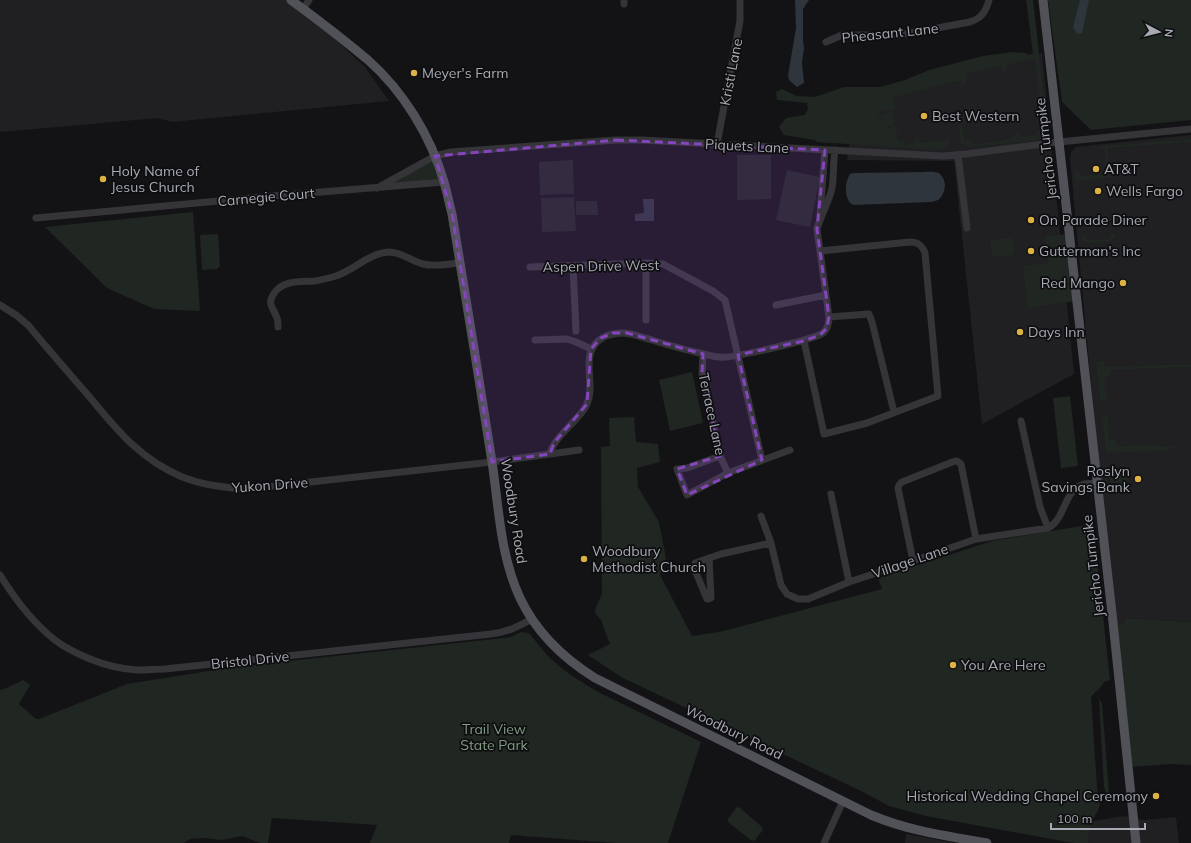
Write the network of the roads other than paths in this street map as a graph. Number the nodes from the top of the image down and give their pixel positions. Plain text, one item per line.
1 (291, 0) edge
2 (309, 0) edge
3 (740, 0) edge
4 (989, 0) edge
5 (1043, 0) edge
6 (302, 8) junction
7 (826, 42) dead end
8 (1191, 129) edge
9 (1059, 142) junction
10 (717, 144) junction
11 (825, 150) junction
12 (835, 150) junction
13 (958, 155) junction
14 (435, 156) junction
15 (444, 182) junction
16 (377, 188) junction
17 (36, 218) dead end
18 (820, 220) junction
19 (967, 228) dead end
20 (820, 251) junction
21 (646, 262) junction
22 (460, 263) junction
23 (573, 266) junction
24 (530, 267) dead end
25 (826, 294) junction
26 (0, 305) edge
27 (776, 305) dead end
28 (829, 317) junction
29 (646, 320) dead end
30 (278, 327) dead end
31 (576, 331) dead end
32 (535, 340) dead end
33 (804, 341) junction
34 (591, 349) junction
35 (703, 354) junction
36 (738, 355) junction
37 (894, 412) junction
38 (1021, 421) dead end
39 (579, 450) dead end
40 (790, 450) dead end
41 (550, 454) junction
42 (720, 456) junction
43 (762, 460) junction
44 (492, 462) junction
45 (728, 473) junction
46 (1098, 483) junction
47 (831, 494) dead end
48 (761, 516) dead end
49 (1048, 528) junction
50 (976, 539) junction
51 (771, 543) junction
52 (708, 558) junction
53 (913, 561) junction
54 (0, 575) edge
55 (848, 582) junction
56 (532, 619) junction
57 (844, 801) junction
58 (824, 843) edge
59 (987, 843) edge
60 (1136, 843) edge

1 - 6 main road, Woodbury Road
2 - 6 street
3 - 10 street, Kristi Lane
4 - 7 street, Pheasant Lane
5 - 9 main road, Jericho Turnpike
6 - 14 main road, Woodbury Road
8 - 9 street, Piquets Lane
9 - 13 street, Piquets Lane
9 - 46 main road, Jericho Turnpike
10 - 11 street, Piquets Lane
10 - 14 street, Piquets Lane
11 - 12 street, Piquets Lane
11 - 18 street
12 - 13 street, Piquets Lane
12 - 18 street
13 - 19 street
14 - 15 main road, Woodbury Road
14 - 16 street, Carnegie Court
15 - 16 street, Carnegie Court
15 - 22 main road, Woodbury Road
16 - 17 street, Carnegie Court
18 - 20 street
20 - 25 street
20 - 37 street
21 - 23 street, Aspen Drive West
21 - 29 street
21 - 36 street, Aspen Drive West
22 - 30 street
22 - 44 main road, Woodbury Road
23 - 24 street, Aspen Drive West
23 - 31 street
25 - 27 street
25 - 28 street
26 - 44 street, Yukon Drive
28 - 33 street
28 - 37 street
32 - 34 street
33 - 36 street
33 - 37 street
34 - 35 street
34 - 41 street
35 - 36 street
35 - 42 street, Terrace Lane
36 - 43 street, Aspen Drive West
38 - 49 street
39 - 41 street, Yukon Drive
40 - 43 street
41 - 44 street, Yukon Drive
42 - 45 street, Terrace Lane
42 - 45 street
43 - 45 street
44 - 56 main road, Woodbury Road
46 - 49 street
46 - 60 main road, Jericho Turnpike
47 - 55 street
48 - 51 street, Village Lane
49 - 50 street, Village Lane
50 - 53 street, Village Lane
50 - 53 street
51 - 52 street
51 - 55 street, Village Lane
52 - 52 street
53 - 55 street, Village Lane
54 - 56 street, Bristol Drive
56 - 57 main road, Woodbury Road
57 - 58 street
57 - 59 main road, Woodbury Road

